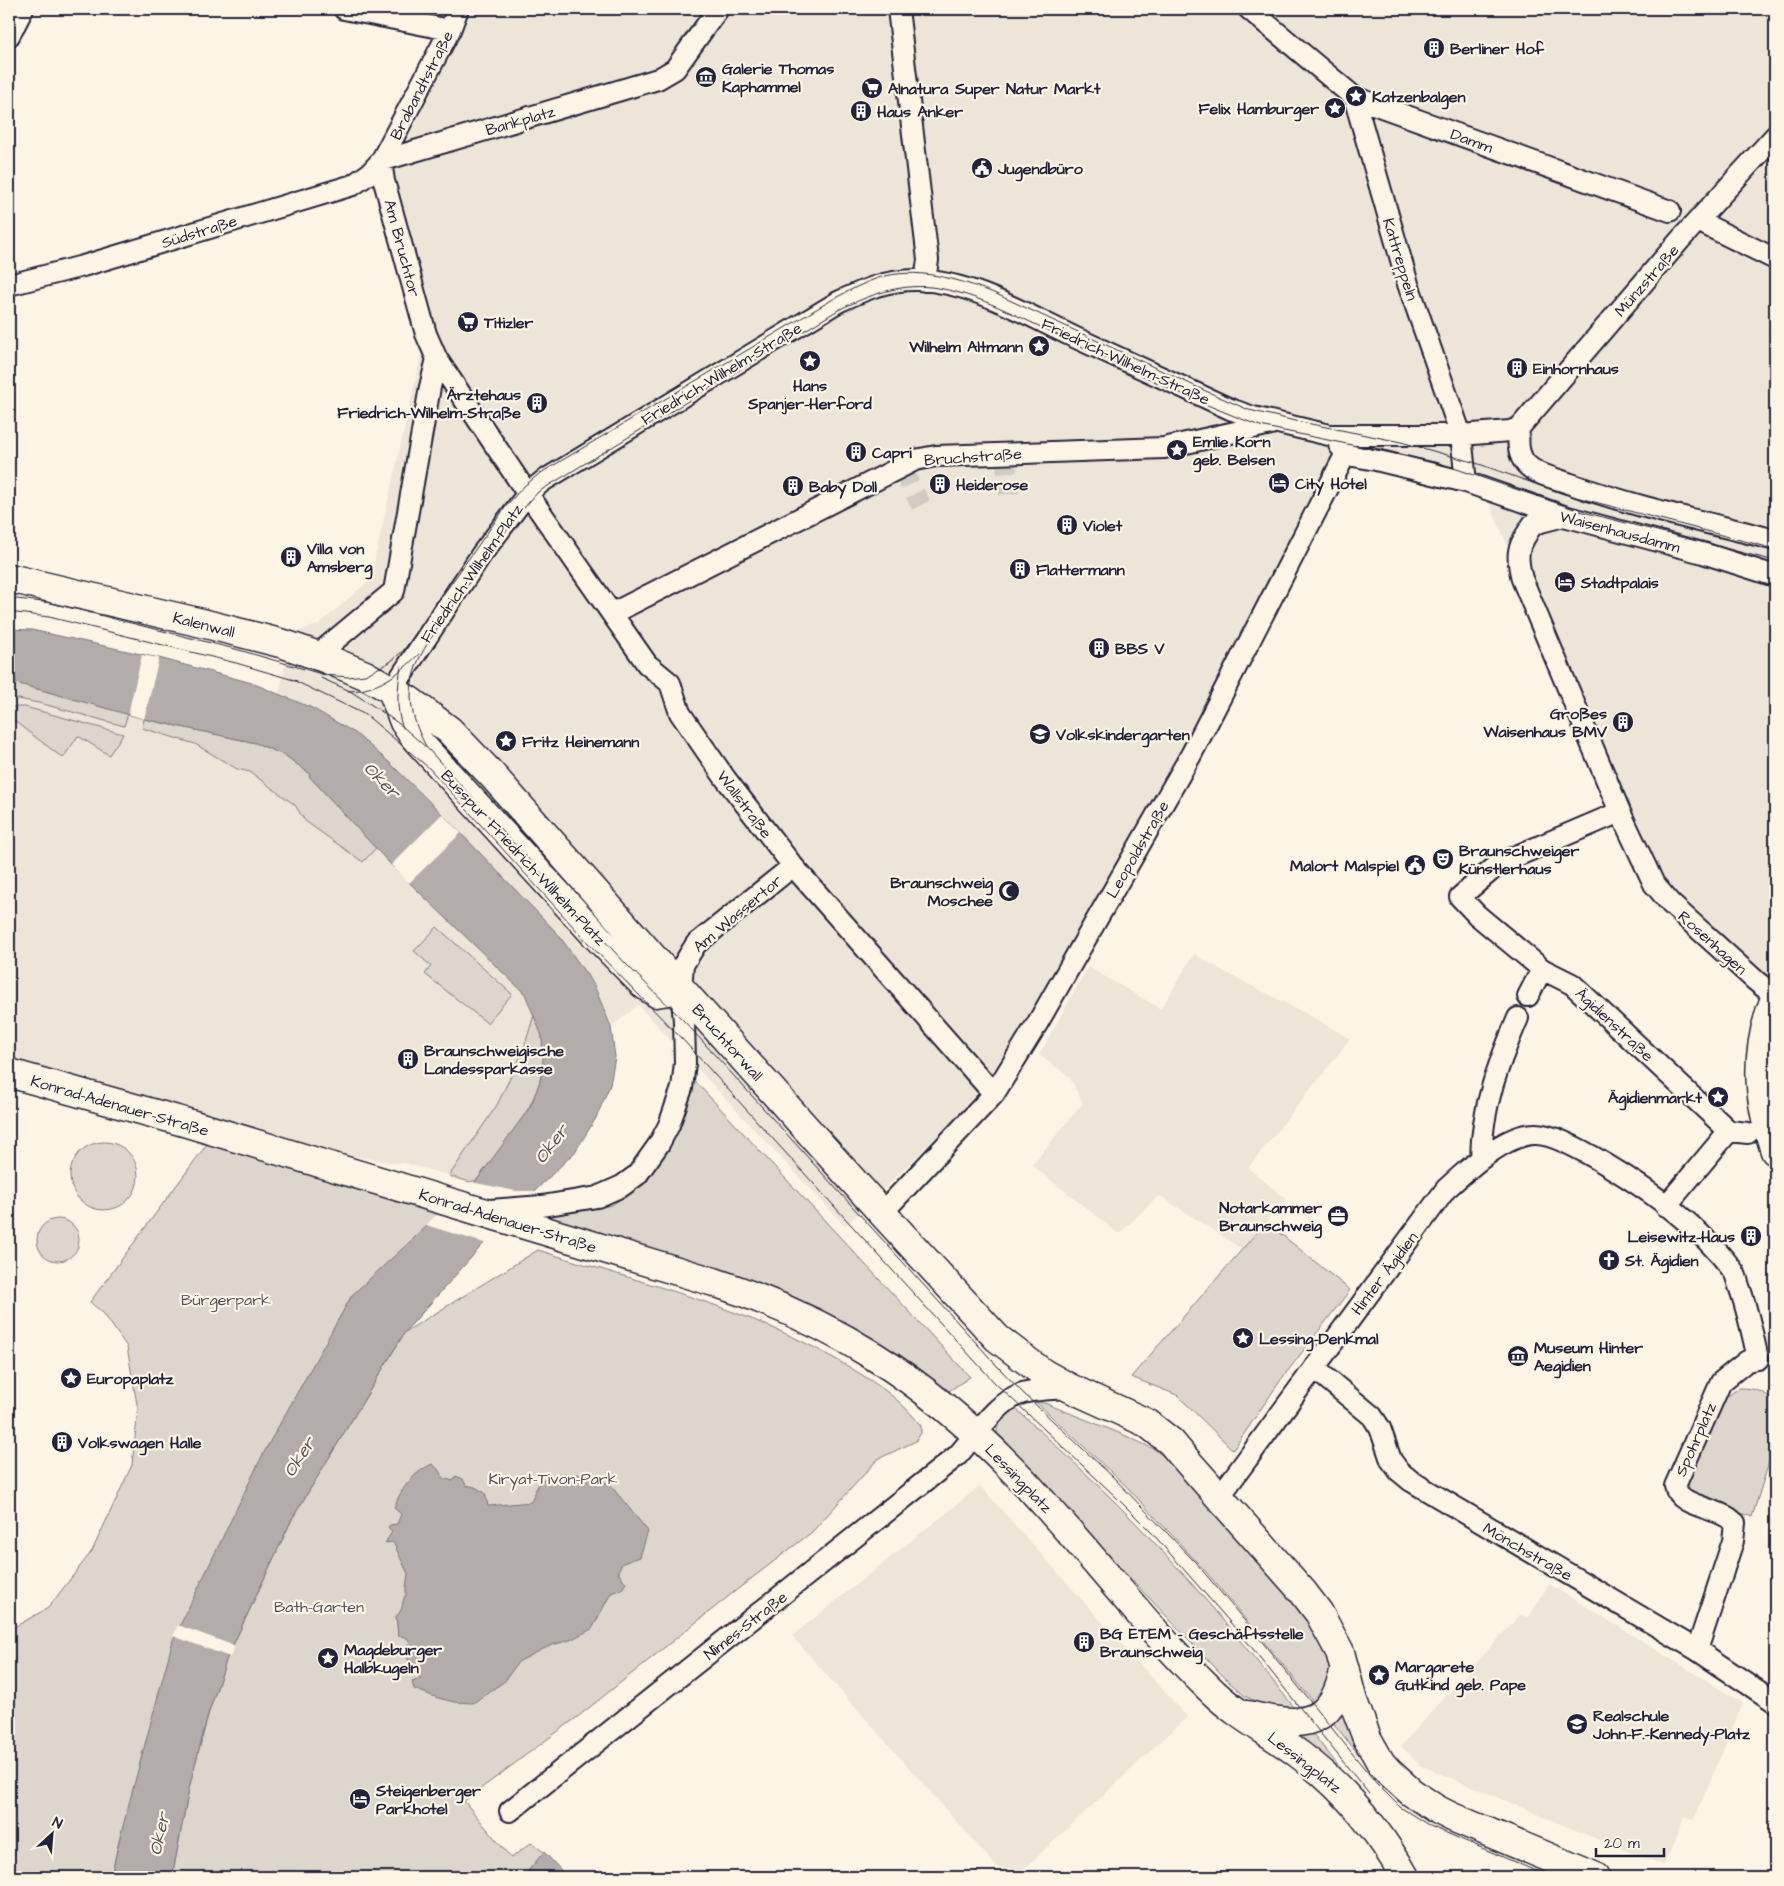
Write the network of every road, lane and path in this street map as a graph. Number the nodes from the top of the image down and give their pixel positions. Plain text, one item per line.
1 (23, 9) edge
2 (344, 9) edge
3 (458, 9) edge
4 (718, 9) edge
5 (898, 9) edge
6 (1250, 9) edge
7 (450, 30) junction
8 (9, 36) edge
9 (1354, 97) junction
10 (1775, 136) edge
11 (381, 161) junction
12 (1670, 211) dead end
13 (1706, 225) dead end
14 (1775, 259) edge
15 (926, 281) junction
16 (9, 285) edge
17 (426, 334) joint
18 (437, 359) junction
19 (1276, 423) junction
20 (1458, 427) junction
21 (1519, 428) junction
22 (1329, 435) junction
23 (1348, 456) junction
24 (1466, 482) junction
25 (528, 493) junction
26 (1564, 516) junction
27 (1775, 540) edge
28 (1775, 576) edge
29 (9, 578) edge
30 (613, 614) junction
31 (317, 656) junction
32 (392, 690) junction
33 (1620, 812) junction
34 (793, 866) junction
35 (1542, 969) junction
36 (681, 989) junction
37 (1528, 996) dead end
38 (1775, 997) edge
39 (1518, 1018) dead end
40 (9, 1073) edge
41 (994, 1094) junction
42 (1775, 1151) edge
43 (1481, 1158) junction
44 (1666, 1206) junction
45 (882, 1213) junction
46 (534, 1215) junction
47 (1314, 1368) junction
48 (1070, 1388) junction
49 (976, 1435) junction
50 (1220, 1496) junction
51 (1697, 1650) junction
52 (1345, 1670) junction
53 (1775, 1702) edge
54 (1238, 1713) junction
55 (510, 1811) dead end
56 (1400, 1868) edge
57 (1596, 1877) edge

1 - 8 street
2 - 7 street
3 - 7 street, Brabandtstraße
4 - 11 street, Bankplatz
5 - 15 street
6 - 9 street, Damm
7 - 11 street, Brabandtstraße
9 - 12 street, Damm
9 - 20 street, Kattreppeln
10 - 21 street, Münzstraße
11 - 16 street, Südstraße
11 - 17 street, Am Bruchtor
13 - 14 street
15 - 19 street, Friedrich-Wilhelm-Straße
15 - 25 street, Friedrich-Wilhelm-Straße
17 - 18 street, Friedrich-Wilhelm-Platz
18 - 25 street, Friedrich-Wilhelm-Platz
18 - 31 street
19 - 22 street, Friedrich-Wilhelm-Straße
19 - 30 street, Bruchstraße
20 - 21 street, Friedrich-Wilhelm-Straße
20 - 22 street, Friedrich-Wilhelm-Straße
20 - 24 street
21 - 27 street, Waisenhausdamm
22 - 23 street
23 - 24 street
23 - 41 street, Leopoldstraße
24 - 26 street, Waisenhausdamm
25 - 30 street, Wallstraße
25 - 32 street, Friedrich-Wilhelm-Platz
26 - 28 street, Waisenhausdamm
26 - 33 street, Rosenhagen
29 - 31 main road, Kalenwall
30 - 34 street, Wallstraße
31 - 32 main road, Kalenwall
32 - 36 main road, Busspur Friedrich-Wilhelm-Platz
33 - 35 street, Ägidienstraße
33 - 38 street, Rosenhagen
34 - 36 street, Am Wassertor
34 - 41 street, Wallstraße
35 - 37 street
35 - 44 street, Ägidienstraße
36 - 45 main road, Bruchtorwall
36 - 46 street, Am Wassertor
38 - 42 main road
39 - 43 street
40 - 46 main road, Konrad-Adenauer-Straße
41 - 45 street, Leopoldstraße
43 - 44 street, Hinter Ägidien
43 - 47 street, Hinter Ägidien
44 - 51 street, Spohrplatz
45 - 48 main road, Bruchtorwall
46 - 49 main road, Konrad-Adenauer-Straße
47 - 50 street, Hinter Ägidien
47 - 51 street, Mönchstraße
48 - 49 street, Lessingplatz
48 - 50 main road
49 - 54 main road, Lessingplatz
49 - 55 street, Nîmes-Straße
50 - 52 main road
51 - 53 street, Mönchstraße
52 - 54 main road
52 - 57 main road
54 - 56 main road, Lessingplatz

